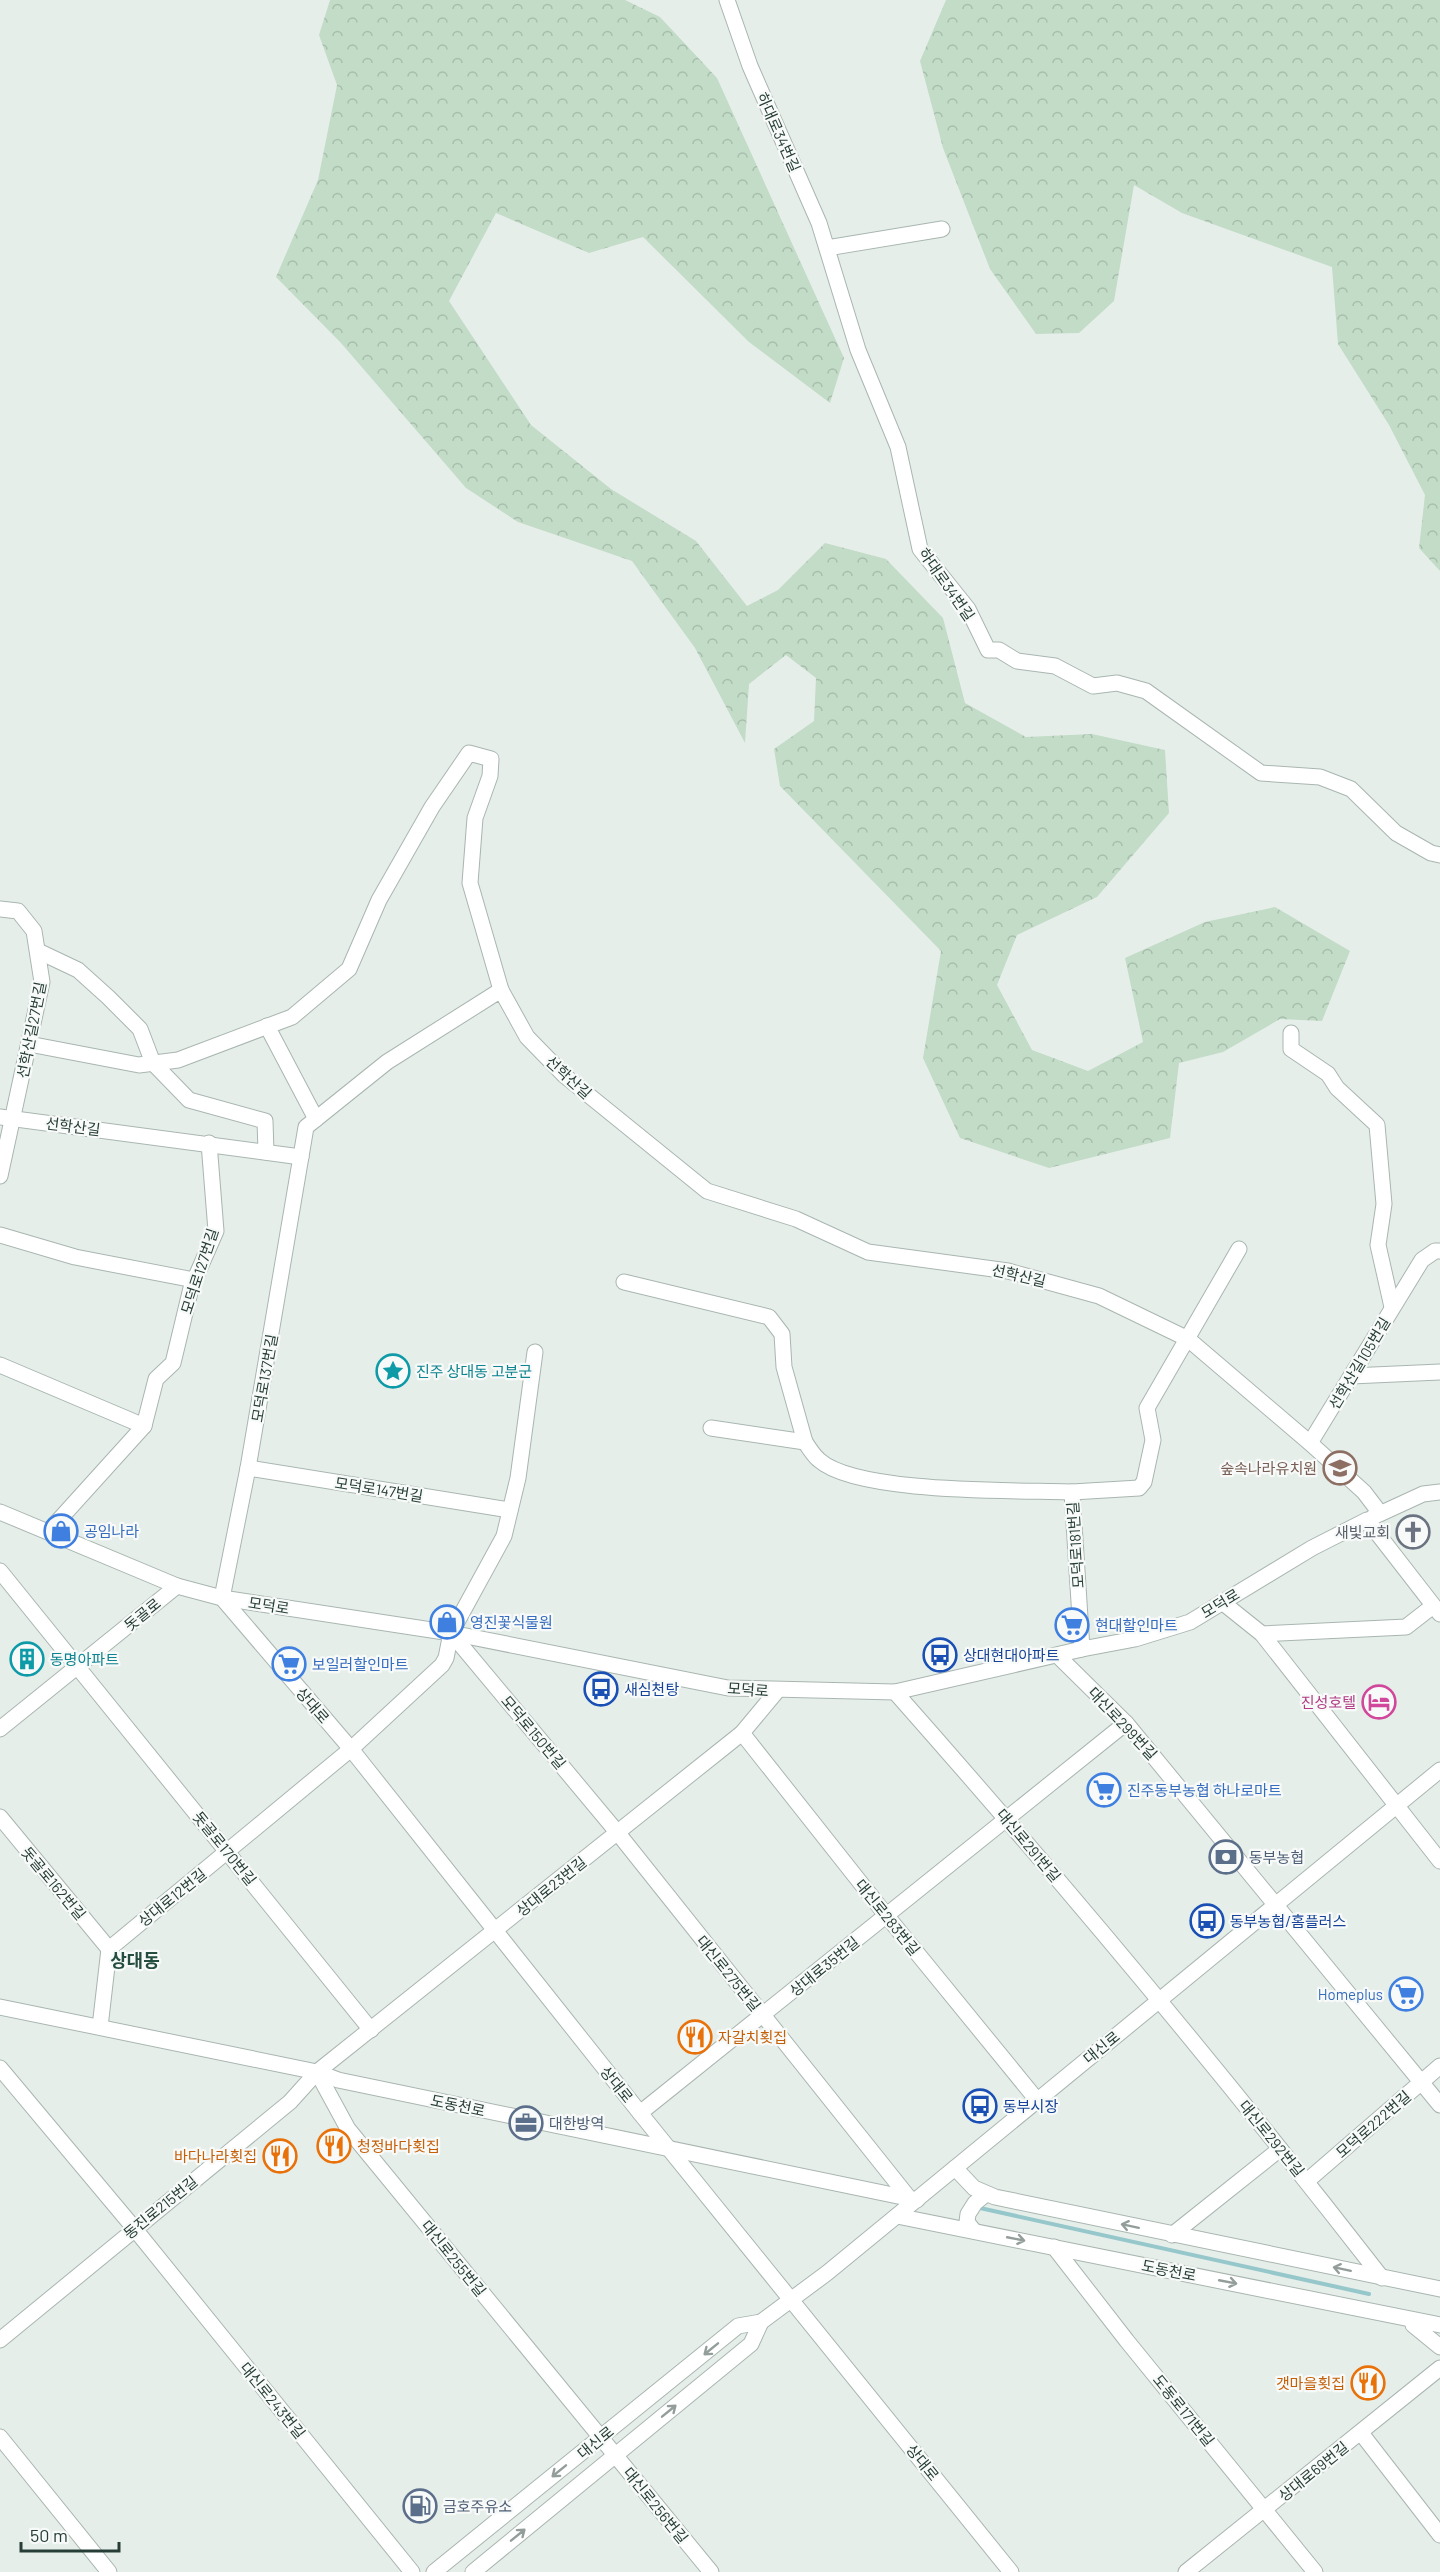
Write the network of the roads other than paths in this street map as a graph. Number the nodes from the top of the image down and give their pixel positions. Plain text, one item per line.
1 (727, 0) edge
2 (942, 229) dead end
3 (827, 248) junction
4 (1440, 855) edge
5 (0, 909) edge
6 (40, 952) junction
7 (501, 990) junction
8 (267, 1026) junction
9 (1291, 1033) dead end
10 (29, 1044) junction
11 (153, 1063) junction
12 (7, 1118) edge
13 (316, 1119) junction
14 (209, 1143) junction
15 (266, 1152) junction
16 (301, 1157) junction
17 (0, 1176) edge
18 (0, 1235) edge
19 (1239, 1249) dead end
20 (1440, 1251) edge
21 (194, 1280) junction
22 (624, 1282) dead end
23 (1392, 1307) junction
24 (1188, 1339) junction
25 (535, 1352) dead end
26 (0, 1365) edge
27 (1440, 1372) edge
28 (1351, 1376) junction
29 (144, 1426) junction
30 (711, 1428) dead end
31 (805, 1442) junction
32 (1310, 1443) junction
33 (248, 1468) junction
34 (1072, 1492) junction
35 (1440, 1492) edge
36 (510, 1510) junction
37 (0, 1512) edge
38 (1374, 1517) junction
39 (49, 1531) junction
40 (0, 1570) edge
41 (177, 1586) junction
42 (222, 1598) junction
43 (1222, 1602) junction
44 (1438, 1611) edge
45 (451, 1633) junction
46 (1262, 1634) junction
47 (1082, 1649) junction
48 (1058, 1656) junction
49 (78, 1666) junction
50 (777, 1690) junction
51 (895, 1692) junction
52 (1126, 1723) junction
53 (0, 1729) edge
54 (742, 1733) junction
55 (351, 1749) junction
56 (1440, 1770) edge
57 (1396, 1806) junction
58 (0, 1818) edge
59 (1007, 1818) junction
60 (618, 1832) junction
61 (228, 1851) junction
62 (1440, 1861) edge
63 (1276, 1905) junction
64 (886, 1916) junction
65 (495, 1931) junction
66 (109, 1949) junction
67 (1159, 2001) junction
68 (0, 2007) edge
69 (763, 2015) junction
70 (100, 2027) junction
71 (370, 2030) junction
72 (1440, 2066) edge
73 (0, 2068) edge
74 (317, 2072) junction
75 (1421, 2083) junction
76 (1037, 2100) junction
77 (1440, 2105) edge
78 (640, 2113) junction
79 (1280, 2149) junction
80 (673, 2151) junction
81 (956, 2168) junction
82 (1307, 2181) junction
83 (986, 2194) junction
84 (913, 2199) junction
85 (897, 2216) junction
86 (134, 2228) junction
87 (974, 2231) junction
88 (1172, 2235) junction
89 (1054, 2247) junction
90 (1382, 2278) junction
91 (1440, 2289) edge
92 (792, 2298) junction
93 (761, 2322) junction
94 (1413, 2325) dead end
95 (1440, 2325) edge
96 (0, 2340) edge
97 (1440, 2347) edge
98 (1440, 2368) edge
99 (1361, 2433) junction
100 (0, 2437) edge
101 (601, 2437) junction
102 (616, 2455) junction
103 (1265, 2510) junction
104 (1440, 2535) edge
105 (109, 2572) edge
106 (412, 2572) edge
107 (434, 2572) edge
108 (473, 2572) edge
109 (711, 2572) edge
110 (1011, 2572) edge
111 (1186, 2572) edge
112 (1315, 2572) edge

1 - 3 street, 하대로34번길
2 - 3 street
3 - 4 street, 하대로34번길
5 - 6 street, 선학산길27번길
6 - 10 street, 선학산길27번길
6 - 11 street
7 - 8 street, 선학산길
7 - 13 street
7 - 24 street, 선학산길
8 - 11 street
8 - 13 street
9 - 23 street, 선학산길105번길
10 - 11 street
10 - 12 street, 선학산길27번길
11 - 15 street
12 - 14 street, 선학산길
12 - 17 street, 선학산길27번길
13 - 16 street
14 - 15 street, 선학산길
14 - 21 street, 모덕로127번길
15 - 16 street, 선학산길
16 - 33 street, 모덕로137번길
18 - 21 street
19 - 24 street
20 - 23 street
21 - 29 street, 모덕로127번길
22 - 31 street
23 - 28 street, 선학산길105번길
24 - 32 street, 선학산길
24 - 34 street, 모덕로181번길
25 - 36 street
26 - 29 street
27 - 28 street
28 - 32 street, 선학산길105번길
29 - 39 street, 모덕로127번길
30 - 31 street
31 - 34 street
32 - 38 street, 선학산길
33 - 36 street, 모덕로147번길
33 - 42 street, 모덕로137번길
34 - 47 street, 모덕로181번길
35 - 38 street, 모덕로
36 - 45 street
37 - 39 street, 모덕로
38 - 43 street, 모덕로
38 - 44 street
39 - 41 street, 모덕로
40 - 49 street
41 - 42 street, 모덕로
41 - 49 street, 돗골로
42 - 45 street, 모덕로
42 - 55 street, 상대로
43 - 46 street
43 - 47 street, 모덕로
44 - 46 street
45 - 50 street, 모덕로
45 - 55 street, 상대로12번길
45 - 60 street, 모덕로150번길
46 - 57 street
47 - 48 street, 모덕로
48 - 51 street, 모덕로
48 - 52 street, 대신로299번길
49 - 53 street, 돗골로
49 - 61 street, 돗골로170번길
50 - 51 street, 모덕로
50 - 54 street, 상대로23번길
51 - 59 street, 대신로291번길
52 - 59 street, 상대로35번길
52 - 63 street, 대신로299번길
54 - 60 street, 상대로23번길
54 - 64 street, 대신로283번길
55 - 61 street, 상대로12번길
55 - 65 street, 상대로
56 - 57 street, 대신로
57 - 62 street
57 - 63 street, 대신로
58 - 66 street, 돗골로162번길
59 - 64 street, 상대로35번길
59 - 67 street, 대신로291번길
60 - 65 street, 상대로23번길
60 - 69 street, 대신로275번길
61 - 66 street, 상대로12번길
61 - 71 street, 돗골로170번길
63 - 67 street, 대신로
63 - 75 street, 대신로299번길
64 - 69 street, 상대로35번길
64 - 76 street, 대신로283번길
65 - 71 street, 상대로23번길
65 - 78 street, 상대로
66 - 70 street
67 - 76 street, 대신로
67 - 79 street, 대신로292번길
68 - 70 street, 도동천로
69 - 78 street, 상대로35번길
69 - 84 street, 대신로275번길
70 - 74 street, 도동천로
71 - 74 street, 상대로23번길
72 - 75 street, 모덕로222번길
73 - 86 street
74 - 80 street, 도동천로
74 - 86 street, 동진로215번길
74 - 101 street, 대신로255번길
75 - 77 street, 대신로299번길
75 - 82 street, 모덕로222번길
76 - 81 street, 대신로
78 - 80 street, 상대로
79 - 82 street, 대신로292번길
79 - 88 street
80 - 84 street, 도동천로
80 - 92 street, 상대로
81 - 83 street
81 - 84 street, 대신로
82 - 90 street, 대신로292번길
83 - 87 street
88 -> 83 street
84 - 85 street, 대신로
85 - 87 street, 도동천로
85 - 92 street, 대신로
86 - 96 street, 동진로215번길
86 - 106 street, 대신로243번길
87 -> 89 street, 도동천로
90 -> 88 street
89 -> 95 street, 도동천로
89 - 103 street, 도동로171번길
90 - 91 street
92 - 93 street, 대신로
92 - 110 street, 상대로
93 -> 101 street, 대신로
102 -> 93 street, 대신로
94 - 97 street
98 - 99 street, 상대로69번길
99 - 103 street, 상대로69번길
99 - 104 street
100 - 105 street
101 - 102 street, 대신로256번길
101 -> 107 street, 대신로
108 -> 102 street, 대신로
102 - 109 street, 대신로256번길
103 - 111 street, 상대로69번길
103 - 112 street, 도동로171번길

